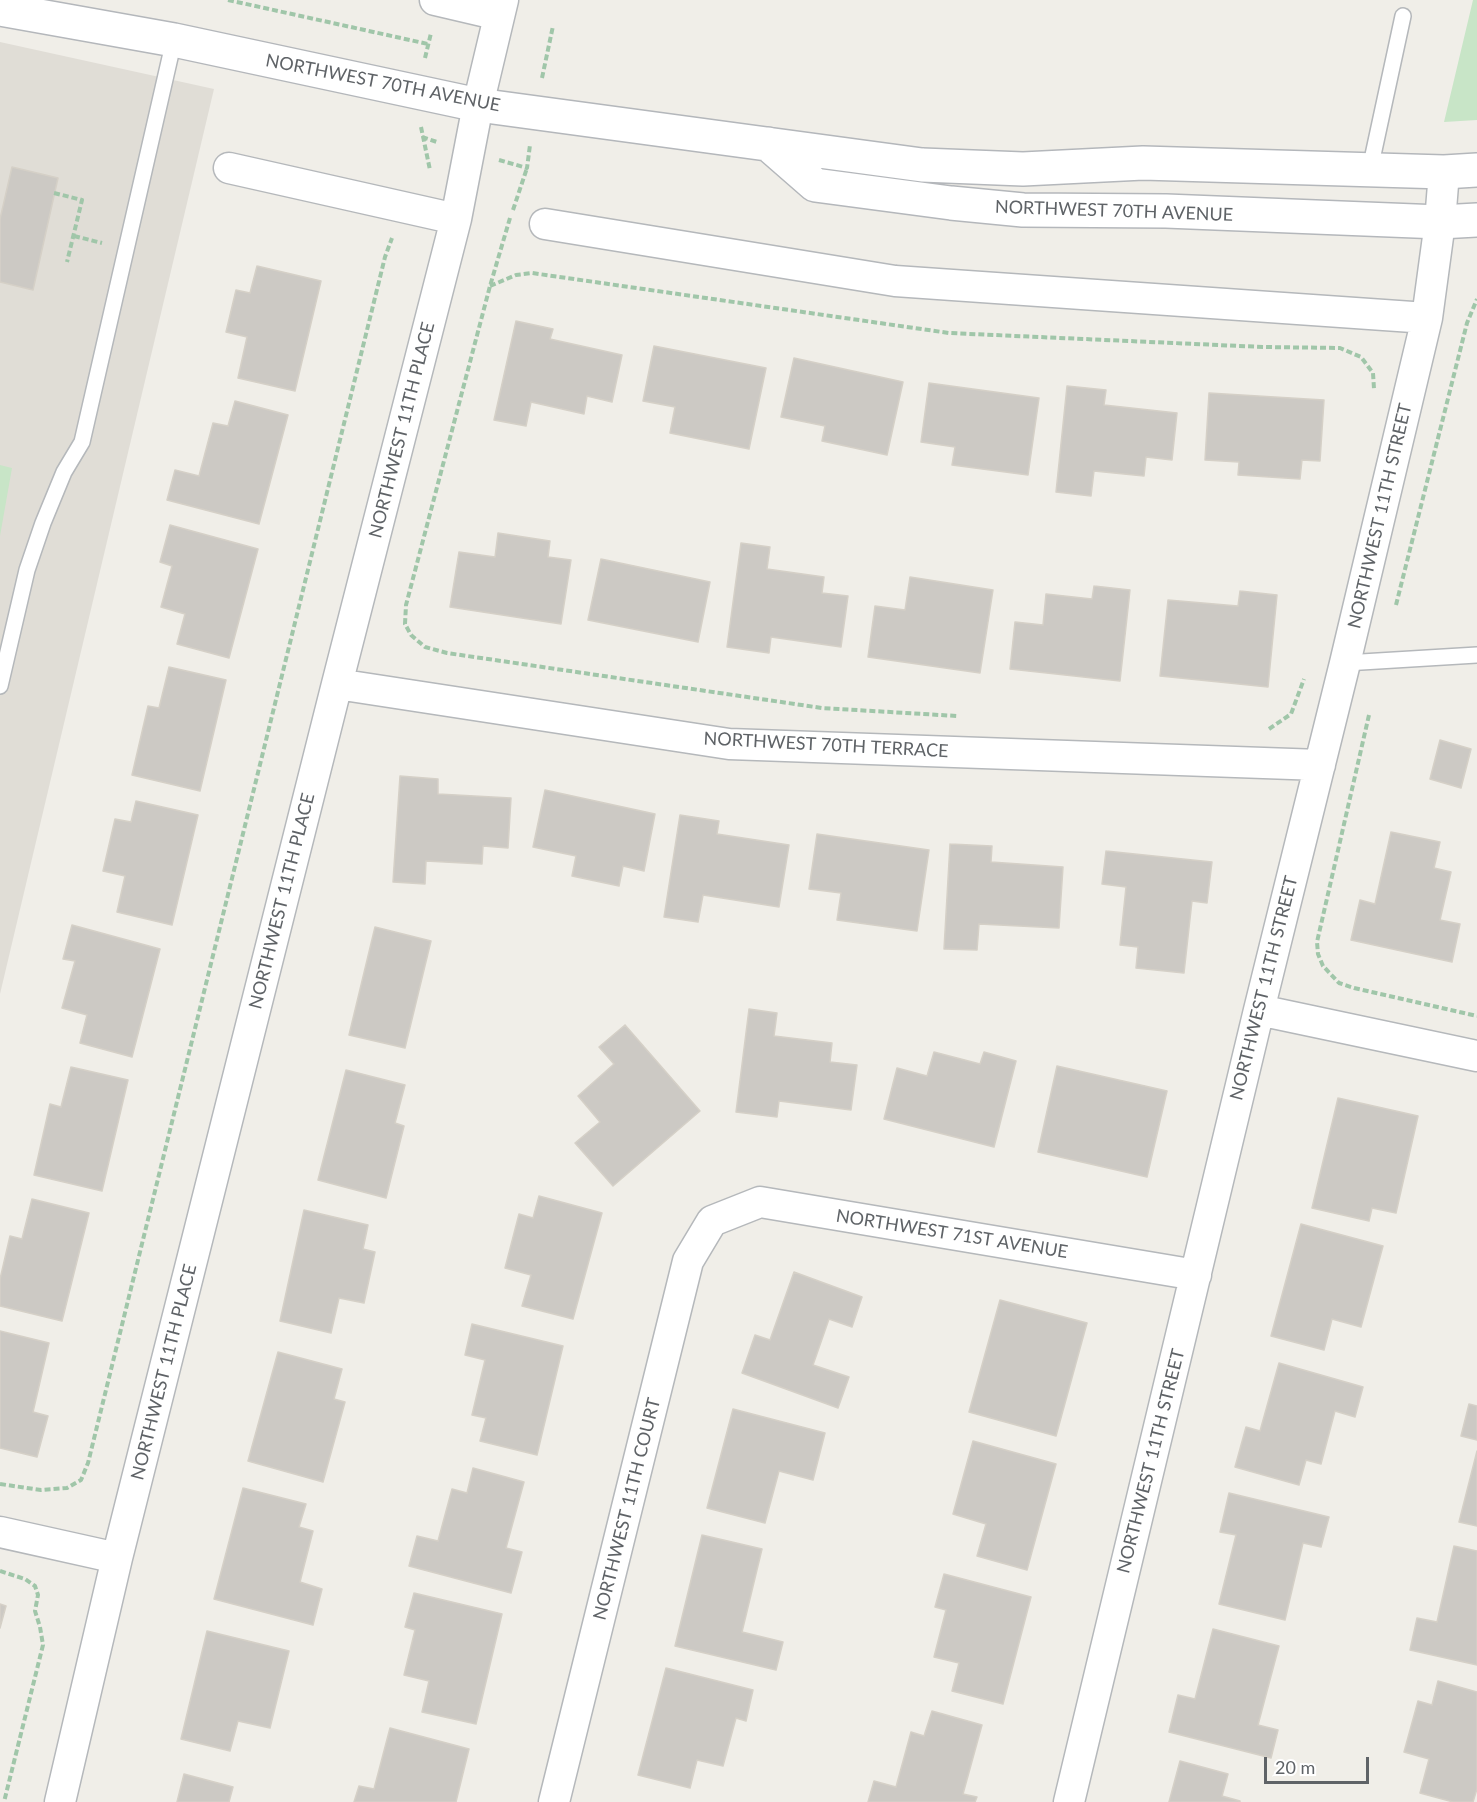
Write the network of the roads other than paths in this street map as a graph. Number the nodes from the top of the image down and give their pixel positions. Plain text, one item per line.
1 (435, 0) edge
2 (501, 8) edge
3 (0, 9) edge
4 (1402, 16) dead end
5 (174, 40) junction
6 (478, 105) junction
7 (768, 144) junction
8 (228, 168) dead end
9 (1370, 169) junction
10 (1477, 170) edge
11 (1444, 172) junction
12 (456, 219) junction
13 (1477, 220) edge
14 (1440, 222) junction
15 (545, 224) dead end
16 (1427, 318) junction
17 (1477, 655) edge
18 (1345, 663) junction
19 (337, 684) junction
20 (0, 686) edge
21 (1320, 765) junction
22 (1258, 1010) junction
23 (1477, 1056) edge
24 (712, 1221) joint
25 (1196, 1275) junction
26 (0, 1532) edge
27 (117, 1558) junction
28 (60, 1802) edge
29 (554, 1802) edge
30 (1069, 1802) edge

1 - 2 street
2 - 6 street, NORTHWEST 11TH PLACE
3 - 5 street, NORTHWEST 70TH AVENUE
4 - 9 lane
5 - 6 street, NORTHWEST 70TH AVENUE
5 - 20 lane
6 - 7 street, NORTHWEST 70TH AVENUE
6 - 12 street, NORTHWEST 11TH PLACE
7 - 9 street, NORTHWEST 70TH AVENUE
7 - 14 street, NORTHWEST 70TH AVENUE
8 - 12 street
9 - 11 street, NORTHWEST 70TH AVENUE
10 - 11 street, NORTHWEST 70TH AVENUE
11 - 14 street, NORTHWEST 11TH STREET
12 - 19 street, NORTHWEST 11TH PLACE
13 - 14 street, NORTHWEST 70TH AVENUE
14 - 16 street, NORTHWEST 11TH STREET
15 - 16 street
16 - 18 street, NORTHWEST 11TH STREET
17 - 18 lane
18 - 21 street, NORTHWEST 11TH STREET
19 - 21 street, NORTHWEST 70TH TERRACE
19 - 27 street, NORTHWEST 11TH PLACE
21 - 22 street, NORTHWEST 11TH STREET
22 - 23 street
22 - 25 street, NORTHWEST 11TH STREET
24 - 25 street, NORTHWEST 71ST AVENUE
24 - 29 street, NORTHWEST 11TH COURT
25 - 30 street, NORTHWEST 11TH STREET
26 - 27 street
27 - 28 street, NORTHWEST 11TH PLACE

